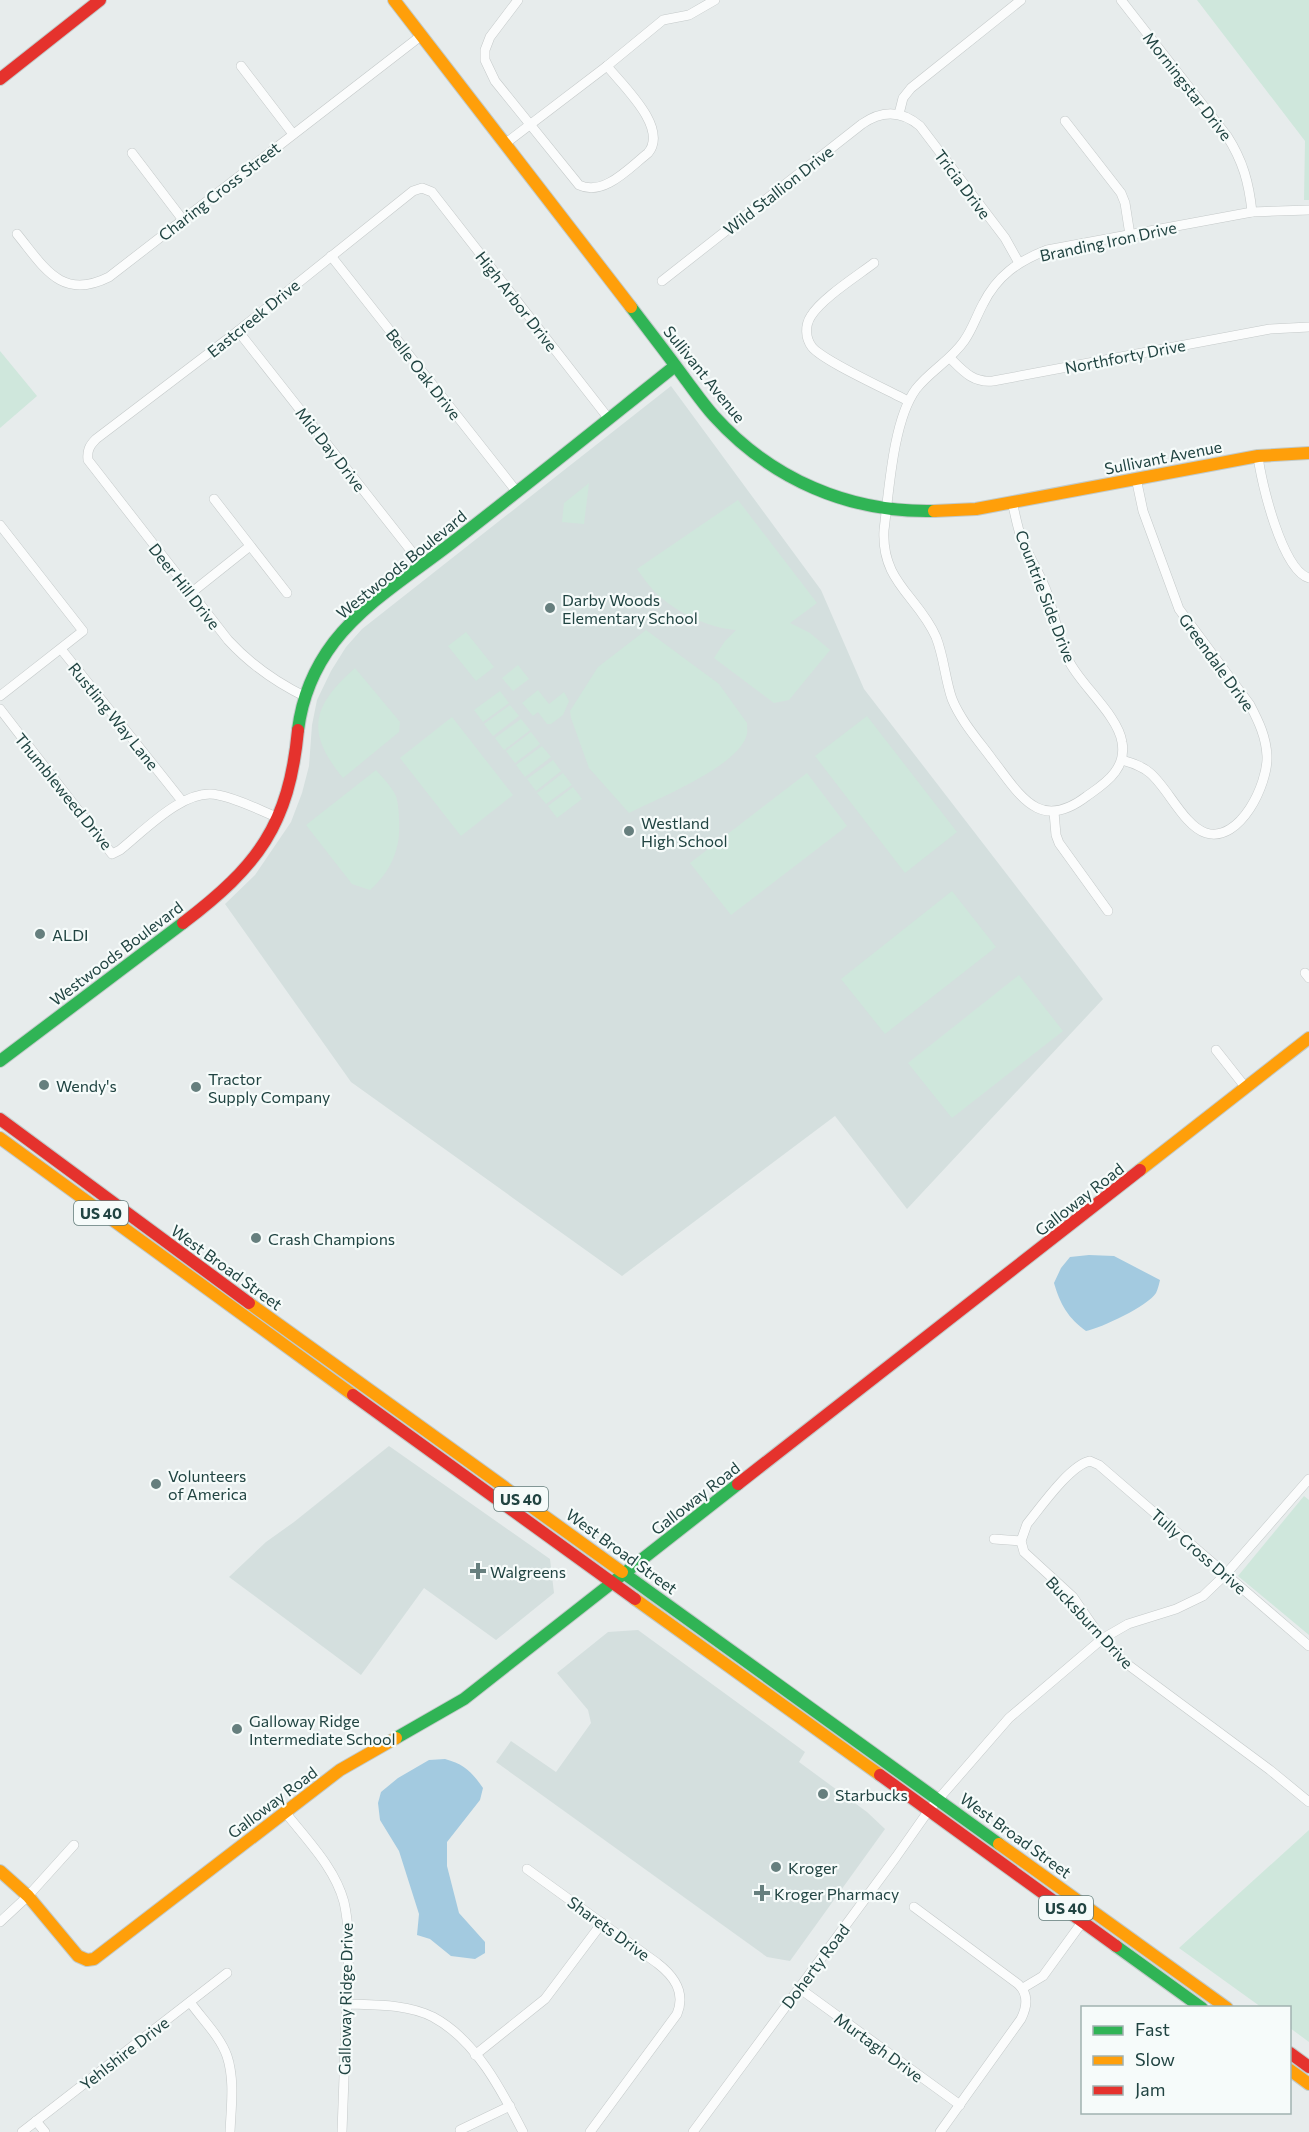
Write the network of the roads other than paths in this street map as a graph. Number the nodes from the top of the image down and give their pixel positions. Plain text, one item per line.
1 (100, 0) edge
2 (394, 0) edge
3 (518, 0) edge
4 (715, 0) edge
5 (1021, 0) edge
6 (1121, 0) edge
7 (422, 35) junction
8 (241, 66) dead end
9 (607, 66) junction
10 (0, 79) edge
11 (899, 114) junction
12 (1065, 121) dead end
13 (531, 124) junction
14 (293, 134) junction
15 (506, 142) junction
16 (132, 153) dead end
17 (422, 188) joint
18 (1309, 210) edge
19 (1252, 212) junction
20 (183, 220) junction
21 (17, 234) dead end
22 (1130, 235) junction
23 (331, 256) junction
24 (874, 263) dead end
25 (1019, 263) junction
26 (663, 281) dead end
27 (1309, 327) edge
28 (238, 331) junction
29 (950, 358) junction
30 (675, 366) junction
31 (908, 401) junction
32 (609, 419) junction
33 (87, 453) joint
34 (1309, 453) edge
35 (1258, 456) junction
36 (1136, 478) junction
37 (518, 492) junction
38 (214, 499) dead end
39 (1012, 502) junction
40 (887, 510) junction
41 (0, 525) edge
42 (250, 546) junction
43 (423, 566) junction
44 (1309, 578) edge
45 (191, 593) junction
46 (287, 593) dead end
47 (61, 649) junction
48 (0, 696) edge
49 (306, 697) junction
50 (0, 709) edge
51 (1122, 760) junction
52 (182, 801) junction
53 (1054, 812) junction
54 (279, 818) junction
55 (1108, 911) dead end
56 (1309, 1038) edge
57 (1216, 1050) dead end
58 (0, 1061) edge
59 (1246, 1088) junction
60 (0, 1119) edge
61 (0, 1138) edge
62 (1309, 1479) edge
63 (1301, 1488) junction
64 (1309, 1495) edge
65 (994, 1539) dead end
66 (1021, 1541) junction
67 (624, 1573) junction
68 (1226, 1574) junction
69 (612, 1582) junction
70 (1102, 1639) junction
71 (1309, 1646) edge
72 (938, 1799) junction
73 (1309, 1802) edge
74 (929, 1810) junction
75 (285, 1812) junction
76 (74, 1845) dead end
77 (527, 1869) dead end
78 (0, 1871) edge
79 (28, 1896) junction
80 (914, 1907) dead end
81 (1083, 1921) junction
82 (0, 1922) edge
83 (602, 1923) junction
84 (227, 1973) dead end
85 (798, 1988) junction
86 (1023, 1988) junction
87 (190, 2002) junction
88 (347, 2004) junction
89 (1201, 2006) edge
90 (1226, 2006) edge
91 (1291, 2054) edge
92 (475, 2055) junction
93 (1309, 2067) edge
94 (1291, 2071) edge
95 (1309, 2084) edge
96 (960, 2105) junction
97 (510, 2106) junction
98 (36, 2121) junction
99 (460, 2130) dead end
100 (22, 2132) edge
101 (45, 2132) edge
102 (230, 2132) edge
103 (342, 2132) edge
104 (523, 2132) edge
105 (590, 2132) edge
106 (693, 2132) edge
107 (940, 2132) edge

1 - 10 street
2 - 7 street, Sullivant Avenue
3 - 13 street
4 - 9 street
5 - 11 street
6 - 19 street, Morningstar Drive
7 - 14 street, Charing Cross Street
7 - 15 street, Sullivant Avenue
8 - 14 street
9 - 13 street
9 - 13 street
11 - 25 street, Tricia Drive
11 - 26 street, Wild Stallion Drive
12 - 22 street
13 - 15 street
14 - 20 street, Charing Cross Street
15 - 30 street, Sullivant Avenue
16 - 20 street
17 - 23 street, Eastcreek Drive
17 - 32 street, High Arbor Drive
18 - 19 street, Branding Iron Drive
19 - 22 street, Branding Iron Drive
20 - 21 street, Charing Cross Street
22 - 25 street, Branding Iron Drive
23 - 28 street, Eastcreek Drive
23 - 37 street, Belle Oak Drive
24 - 31 street
25 - 29 street, Branding Iron Drive
27 - 29 street, Northforty Drive
28 - 33 street, Eastcreek Drive
28 - 43 street, Mid Day Drive
29 - 31 street, Branding Iron Drive
30 - 32 street, Westwoods Boulevard
30 - 40 street, Sullivant Avenue
31 - 40 street, Branding Iron Drive
32 - 37 street, Westwoods Boulevard
33 - 45 street, Deer Hill Drive
34 - 35 street, Sullivant Avenue
35 - 36 street, Sullivant Avenue
35 - 44 street
36 - 39 street, Sullivant Avenue
36 - 51 street, Greendale Drive
37 - 43 street, Westwoods Boulevard
38 - 42 street
39 - 40 street, Sullivant Avenue
39 - 51 street, Countrie Side Drive
40 - 53 street, Branding Iron Drive
41 - 47 street, Rustling Way Lane
42 - 45 street
42 - 46 street
43 - 49 street, Westwoods Boulevard
45 - 49 street, Deer Hill Drive
47 - 48 street
47 - 52 street, Rustling Way Lane
49 - 54 street, Westwoods Boulevard
50 - 52 street, Thumbleweed Drive
51 - 53 street
52 - 54 street
53 - 55 street
54 - 58 street, Westwoods Boulevard
56 - 59 street, Galloway Road
57 - 59 street
59 - 67 street, Galloway Road
60 - 67 street, West Broad Street / US 40
61 - 69 street, West Broad Street / US 40
62 - 63 street, Doherty Road
63 - 64 street
63 - 68 street, Doherty Road
65 - 66 street
66 - 68 street, Tully Cross Drive
66 - 70 street, Bucksburn Drive
67 - 69 street, Galloway Road
67 - 72 street, West Broad Street / US 40
68 - 70 street, Doherty Road
68 - 71 street, Tully Cross Drive
69 - 74 street, West Broad Street / US 40
69 - 75 street, Galloway Road
70 - 72 street, Doherty Road
70 - 73 street, Bucksburn Drive
72 - 74 street, Doherty Road
72 - 90 street, West Broad Street / US 40
74 - 81 street, West Broad Street / US 40
74 - 85 street, Doherty Road
75 - 79 street, Galloway Road
75 - 88 street, Galloway Ridge Drive
76 - 79 street
77 - 83 street, Sharets Drive
78 - 79 street
79 - 82 street
80 - 86 street
81 - 86 street
81 - 89 street, West Broad Street / US 40
83 - 92 street
83 - 105 street, Sharets Drive
84 - 87 street, Yehlshire Drive
85 - 96 street, Murtagh Drive
85 - 106 street, Doherty Road
86 - 96 street
87 - 98 street, Yehlshire Drive
87 - 102 street
88 - 92 street
88 - 103 street, Galloway Ridge Drive
91 - 93 street
92 - 97 street
94 - 95 street
96 - 107 street
97 - 99 street
97 - 104 street
98 - 100 street, Yehlshire Drive
98 - 101 street

